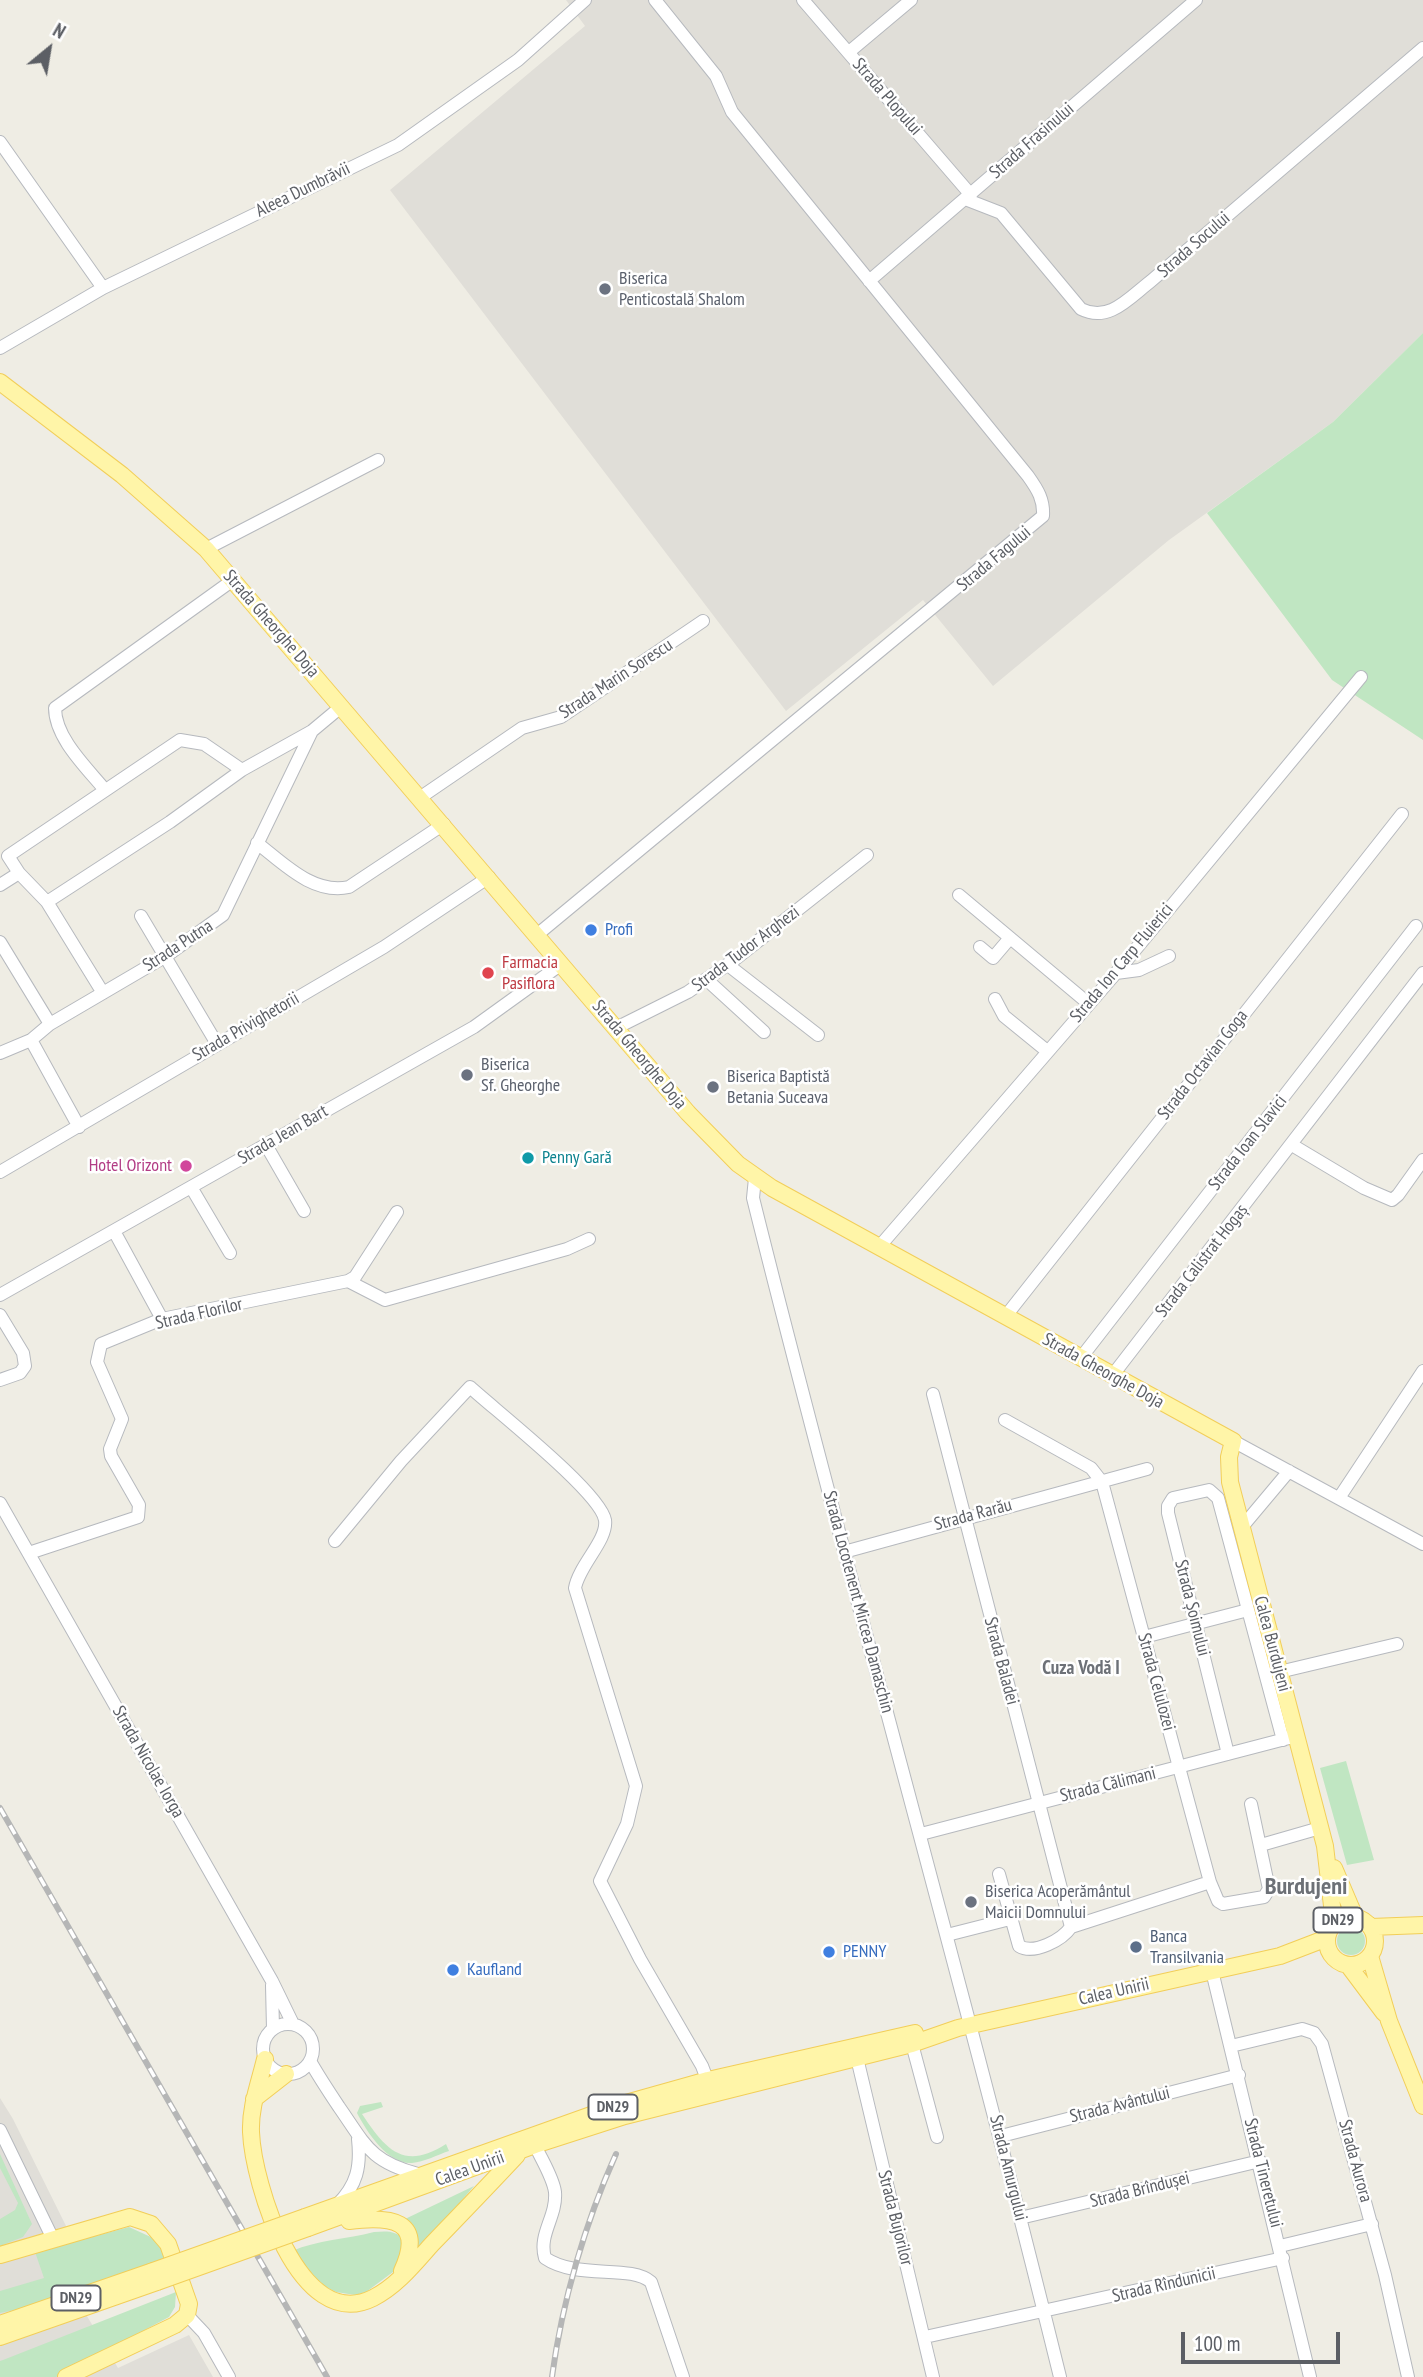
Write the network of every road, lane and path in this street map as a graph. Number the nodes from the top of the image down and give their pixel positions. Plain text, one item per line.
1 (585, 0) edge
2 (655, 0) edge
3 (803, 0) edge
4 (911, 0) edge
5 (1195, 0) edge
6 (1423, 48) edge
7 (849, 52) junction
8 (0, 142) edge
9 (968, 197) junction
10 (869, 281) junction
11 (103, 288) junction
12 (0, 348) edge
13 (0, 382) edge
14 (378, 460) dead end
15 (206, 550) junction
16 (233, 580) junction
17 (702, 621) dead end
18 (1361, 677) dead end
19 (342, 706) junction
20 (312, 731) junction
21 (242, 770) junction
22 (105, 790) junction
23 (421, 797) junction
24 (1402, 814) dead end
25 (444, 824) junction
26 (257, 843) junction
27 (867, 855) dead end
28 (4, 859) edge
29 (19, 873) junction
30 (489, 877) junction
31 (0, 885) edge
32 (959, 895) dead end
33 (47, 902) junction
34 (141, 916) dead end
35 (1416, 926) dead end
36 (538, 934) junction
37 (1010, 938) junction
38 (0, 942) edge
39 (980, 947) dead end
40 (166, 956) junction
41 (1169, 956) dead end
42 (560, 965) junction
43 (728, 965) junction
44 (1423, 973) edge
45 (1116, 974) junction
46 (706, 979) junction
47 (103, 993) junction
48 (995, 999) dead end
49 (1089, 1004) junction
50 (50, 1024) junction
51 (616, 1028) junction
52 (764, 1032) dead end
53 (818, 1035) dead end
54 (31, 1040) junction
55 (217, 1044) junction
56 (1048, 1051) junction
57 (0, 1054) edge
58 (79, 1127) junction
59 (1292, 1145) junction
60 (266, 1146) junction
61 (1423, 1160) edge
62 (0, 1172) edge
63 (755, 1178) junction
64 (191, 1187) junction
65 (304, 1211) dead end
66 (397, 1212) dead end
67 (114, 1231) junction
68 (589, 1238) dead end
69 (878, 1247) junction
70 (230, 1253) dead end
71 (348, 1281) junction
72 (0, 1295) edge
73 (0, 1315) edge
74 (1005, 1317) junction
75 (162, 1319) junction
76 (1080, 1359) junction
77 (1423, 1371) edge
78 (1112, 1376) junction
79 (0, 1380) edge
80 (933, 1394) dead end
81 (1005, 1420) dead end
82 (1233, 1441) junction
83 (1147, 1469) dead end
84 (1289, 1471) junction
85 (1102, 1482) junction
86 (1339, 1498) junction
87 (0, 1503) edge
88 (963, 1517) junction
89 (1242, 1528) junction
90 (335, 1541) dead end
91 (1423, 1544) edge
92 (844, 1552) junction
93 (29, 1553) junction
94 (1248, 1610) junction
95 (1196, 1623) junction
96 (1144, 1637) junction
97 (1397, 1644) dead end
98 (1279, 1672) junction
99 (1289, 1738) junction
100 (1228, 1754) junction
101 (1179, 1767) junction
102 (1038, 1803) junction
103 (1251, 1804) dead end
104 (1320, 1828) junction
105 (921, 1834) junction
106 (1261, 1845) junction
107 (1325, 1846) junction
108 (999, 1874) dead end
109 (1210, 1882) junction
110 (1355, 1917) junction
111 (1010, 1919) junction
112 (1334, 1923) junction
113 (1422, 1925) edge
114 (1071, 1927) junction
115 (1371, 1927) junction
116 (947, 1935) junction
117 (1329, 1946) junction
118 (1372, 1950) junction
119 (1349, 1965) junction
120 (1212, 1971) junction
121 (272, 1981) junction
122 (1389, 2021) junction
123 (293, 2024) junction
124 (972, 2025) junction
125 (273, 2029) junction
126 (949, 2030) junction
127 (912, 2044) junction
128 (1231, 2046) junction
129 (265, 2059) junction
130 (857, 2059) junction
131 (310, 2062) junction
132 (292, 2073) junction
133 (1239, 2075) junction
134 (710, 2087) junction
135 (329, 2094) junction
136 (254, 2099) junction
137 (1423, 2106) edge
138 (0, 2130) edge
139 (1001, 2136) junction
140 (937, 2137) dead end
141 (358, 2139) junction
142 (528, 2148) junction
143 (1260, 2161) junction
144 (418, 2174) junction
145 (336, 2212) junction
146 (1020, 2218) junction
147 (1372, 2224) junction
148 (53, 2239) junction
149 (1282, 2252) junction
150 (0, 2255) edge
151 (398, 2280) junction
152 (1044, 2312) junction
153 (187, 2315) junction
154 (2, 2335) edge
155 (925, 2337) junction
156 (66, 2377) edge
157 (229, 2377) edge
158 (683, 2377) edge
159 (933, 2377) edge
160 (1060, 2377) edge
161 (1310, 2377) edge
162 (1408, 2377) edge

1 - 11 street, Aleea Dumbrăvii
2 - 10 street, Strada Fagului
3 - 7 street, Strada Plopului
4 - 7 street
5 - 9 street, Strada Frasinului
6 - 9 street, Strada Socului
7 - 9 street, Strada Plopului
8 - 11 street
9 - 10 street, Strada Frasinului
10 - 36 street, Strada Fagului
11 - 12 street, Aleea Dumbrăvii
13 - 15 main road, Strada Gheorghe Doja
14 - 15 street
15 - 16 main road, Strada Gheorghe Doja
16 - 19 main road, Strada Gheorghe Doja
16 - 22 street
17 - 23 street, Strada Marin Sorescu
18 - 45 street, Strada Ion Carp Fluierici
19 - 20 street, Strada Putna
19 - 23 main road, Strada Gheorghe Doja
20 - 21 street, Strada Putna
20 - 26 street, Strada Putna
21 - 22 street
21 - 33 street, Strada Putna
22 - 28 street
23 - 25 main road, Strada Gheorghe Doja
24 - 74 street, Strada Octavian Goga
25 - 26 street
25 - 30 main road, Strada Gheorghe Doja
26 - 40 street, Strada Putna
27 - 43 street, Strada Tudor Arghezi
28 - 29 street
29 - 31 street
29 - 33 street
30 - 36 main road, Strada Gheorghe Doja
30 - 55 street, Strada Privighetorii
32 - 37 street
33 - 47 street
34 - 40 street
35 - 76 street, Strada Ioan Slavici
36 - 42 main road, Strada Gheorghe Doja
37 - 39 street
37 - 49 street
38 - 50 street
40 - 47 street, Strada Putna
40 - 55 street
41 - 45 street
42 - 51 main road, Strada Gheorghe Doja
42 - 60 street, Strada Jean Bart
43 - 46 street, Strada Tudor Arghezi
43 - 53 street
44 - 59 street, Strada Calistrat Hogaș
45 - 49 street, Strada Ion Carp Fluierici
46 - 51 street, Strada Tudor Arghezi
46 - 52 street
47 - 50 street, Strada Putna
48 - 56 street
49 - 56 street, Strada Ion Carp Fluierici
50 - 54 street, Strada Putna
51 - 63 main road, Strada Gheorghe Doja
54 - 57 street, Strada Putna
54 - 58 street
55 - 58 street, Strada Privighetorii
56 - 69 street, Strada Ion Carp Fluierici
58 - 62 street, Strada Privighetorii
59 - 61 street
59 - 78 street, Strada Calistrat Hogaș
60 - 64 street, Strada Jean Bart
60 - 65 street
63 - 69 main road, Strada Gheorghe Doja
63 - 92 street, Strada Locotenent Mircea Damaschin
64 - 67 street, Strada Jean Bart
64 - 70 street
66 - 71 street
67 - 72 street, Strada Jean Bart
67 - 75 street
68 - 71 street
69 - 74 main road, Strada Gheorghe Doja
71 - 75 street, Strada Florilor
73 - 79 street
74 - 76 main road, Strada Gheorghe Doja
75 - 93 street, Strada Florilor
76 - 78 main road, Strada Gheorghe Doja
77 - 86 street
78 - 82 main road, Strada Gheorghe Doja
80 - 88 street, Strada Baladei
81 - 85 street
82 - 84 street, Strada Gheorghe Doja
82 - 89 main road, Calea Burdujeni
83 - 85 street, Strada Rarău
84 - 86 street, Strada Gheorghe Doja
84 - 89 street
85 - 88 street, Strada Rarău
85 - 96 street, Strada Celulozei
86 - 91 street, Strada Gheorghe Doja
87 - 93 street, Strada Nicolae Iorga
88 - 92 street, Strada Rarău
88 - 102 street, Strada Baladei
89 - 98 main road, Calea Burdujeni
90 - 134 street
92 - 105 street, Strada Locotenent Mircea Damaschin
93 - 121 street, Strada Nicolae Iorga
94 - 95 street
94 - 95 street, Strada Șoimului
94 - 99 street
95 - 96 street
95 - 100 street, Strada Șoimului
96 - 101 street, Strada Celulozei
97 - 98 street
98 - 99 main road, Calea Burdujeni
99 - 100 street, Strada Călimani
99 - 104 main road, Calea Burdujeni
100 - 101 street, Strada Călimani
101 - 102 street, Strada Călimani
101 - 109 street, Strada Celulozei
102 - 105 street, Strada Călimani
102 - 114 street, Strada Baladei
103 - 106 street
104 - 106 street
104 - 107 main road, Calea Burdujeni
105 - 116 street, Strada Locotenent Mircea Damaschin
106 - 109 street
107 - 110 main road, Calea Burdujeni
107 - 112 main road, Calea Burdujeni
108 - 111 street
109 - 114 street
110 - 112 main road, DN29
110 - 115 main road, DN29
111 - 114 street
111 - 116 street
112 - 117 main road, DN29
113 - 115 main road
113 - 118 main road
115 - 118 main road, DN29
116 - 124 street, Strada Locotenent Mircea Damaschin
117 - 119 main road, DN29
117 - 120 main road, Calea Unirii / DN29
118 - 119 main road, DN29
118 - 122 main road, DN29
119 - 122 main road, DN29
120 - 124 main road, Calea Unirii / DN29
120 - 128 street, Strada Tineretului
121 - 123 street, Strada Nicolae Iorga
121 - 125 street
122 - 137 main road, DN29
123 - 125 street
123 - 131 street, Strada Nicolae Iorga
124 - 126 main road, Calea Unirii / DN29
124 - 139 street, Strada Amurgului
125 - 129 street
126 - 127 main road, Calea Unirii / DN29
126 - 134 main road, Calea Unirii / DN29
127 - 130 main road, Calea Unirii / DN29
127 - 140 street
128 - 133 street, Strada Tineretului
128 - 147 street, Strada Aurora
129 - 132 street
129 - 136 main road
130 - 134 main road, Calea Unirii / DN29
130 - 155 street, Strada Bujorilor
131 - 132 street
131 - 135 street, Strada Nicolae Iorga
132 - 135 street
132 - 136 main road
133 - 139 street, Strada Avântului
133 - 143 street, Strada Tineretului
134 - 142 main road, Calea Unirii / DN29
134 - 144 main road, Calea Unirii / DN29
135 - 141 street, Strada Nicolae Iorga
136 - 151 main road
138 - 148 street
139 - 146 street, Strada Amurgului
141 - 144 street, Strada Nicolae Iorga
141 - 145 street
142 - 145 main road, Calea Unirii / DN29
142 - 151 main road
142 - 158 street
143 - 146 street, Strada Brîndușei
143 - 149 street, Strada Tineretului
144 - 145 main road, Calea Unirii / DN29
145 - 151 main road
145 - 154 main road, Calea Unirii / DN29, bridge
146 - 152 street, Strada Amurgului
147 - 149 street, Strada Rîndunicii
147 - 162 street, Strada Aurora
148 - 150 main road
148 - 153 main road
149 - 152 street, Strada Rîndunicii
149 - 161 street, Strada Tineretului
152 - 155 street
152 - 160 street, Strada Amurgului
153 - 156 main road
153 - 157 street
155 - 159 street, Strada Bujorilor

